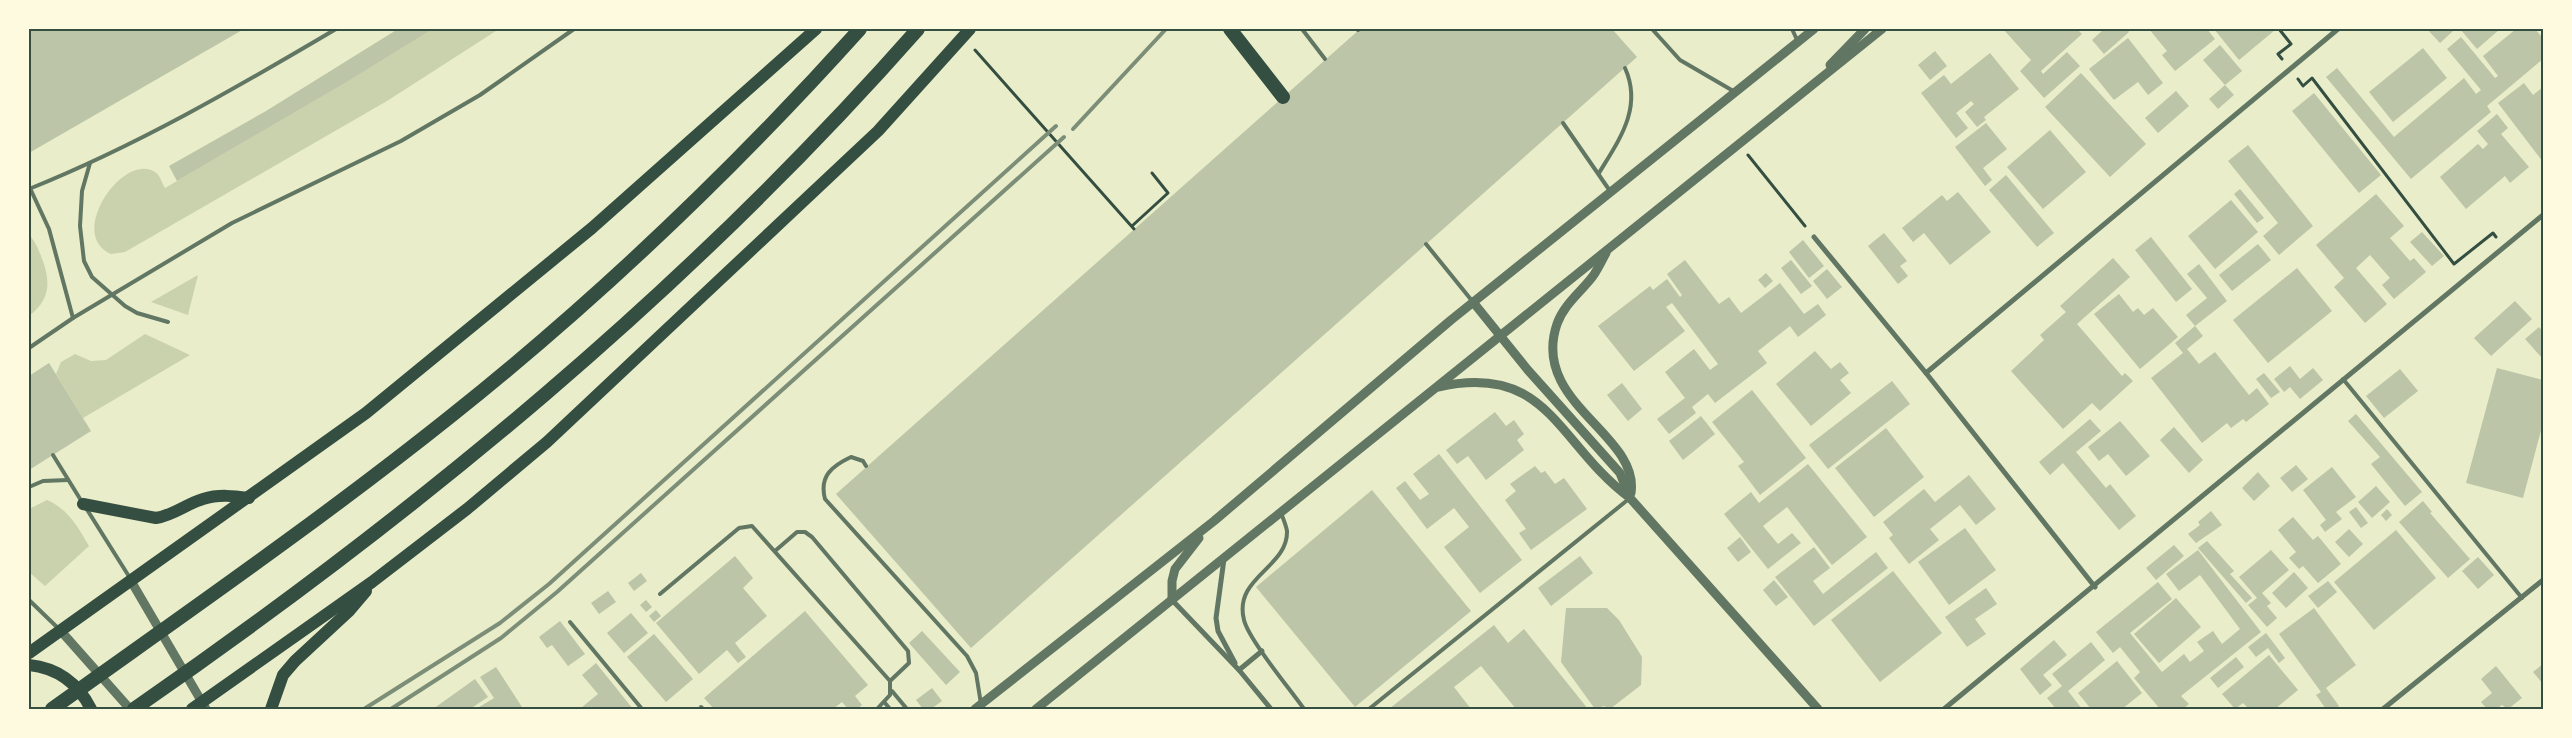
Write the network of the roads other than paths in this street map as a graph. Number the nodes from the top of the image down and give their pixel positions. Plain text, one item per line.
1 (336, 29) edge
2 (574, 29) edge
3 (816, 29) edge
4 (860, 29) edge
5 (918, 29) edge
6 (970, 29) edge
7 (1230, 29) edge
8 (1302, 29) edge
9 (1652, 29) edge
10 (1792, 29) edge
11 (1814, 29) edge
12 (1865, 29) edge
13 (1882, 29) edge
14 (2338, 29) edge
15 (1798, 42) junction
16 (1325, 59) dead end
17 (1625, 68) dead end
18 (1811, 86) junction
19 (1735, 92) junction
20 (1282, 97) dead end
21 (1563, 122) dead end
22 (90, 163) junction
23 (1599, 173) junction
24 (29, 188) edge
25 (1610, 191) junction
26 (2543, 215) edge
27 (1814, 237) road end
28 (1426, 244) dead end
29 (1608, 249) junction
30 (112, 296) junction
31 (1473, 302) junction
32 (73, 318) junction
33 (168, 322) dead end
34 (1500, 336) junction
35 (29, 348) edge
36 (1926, 373) junction
37 (2342, 378) junction
38 (1435, 388) junction
39 (53, 455) dead end
40 (866, 466) dead end
41 (68, 480) junction
42 (29, 486) edge
43 (249, 498) junction
44 (1630, 498) junction
45 (84, 504) junction
46 (1281, 512) junction
47 (1214, 521) junction
48 (775, 551) junction
49 (1224, 558) junction
50 (2543, 580) edge
51 (131, 581) junction
52 (372, 582) junction
53 (2095, 586) junction
54 (660, 594) dead end
55 (2522, 598) junction
56 (29, 600) edge
57 (1172, 600) junction
58 (570, 622) dead end
59 (60, 630) junction
60 (1262, 651) junction
61 (29, 654) edge
62 (29, 666) edge
63 (1239, 670) junction
64 (890, 681) junction
65 (892, 691) junction
66 (885, 703) junction
67 (200, 707) edge
68 (979, 708) edge
69 (52, 709) edge
70 (91, 709) edge
71 (130, 709) edge
72 (134, 709) edge
73 (271, 709) edge
74 (642, 709) edge
75 (877, 709) edge
76 (890, 709) edge
77 (907, 709) edge
78 (1036, 709) edge
79 (1270, 709) edge
80 (1304, 709) edge
81 (1369, 709) edge
82 (1818, 709) edge
83 (1944, 709) edge
84 (2383, 709) edge

1 - 22 lane
2 - 30 lane
3 - 43 main road
4 - 69 highway
5 - 72 highway
6 - 52 main road
7 - 20 highway
8 - 16 lane
9 - 19 lane
10 - 15 lane
11 - 15 street
12 - 18 street
13 - 18 street
14 - 36 street
15 - 19 street
17 - 23 lane
18 - 29 street
19 - 25 street
21 - 23 lane
22 - 24 lane
22 - 30 lane
23 - 25 lane
24 - 32 lane
25 - 31 street
26 - 37 street
27 - 36 street
28 - 31 lane
29 - 34 street
29 - 44 street
30 - 32 lane
30 - 33 lane
31 - 34 street
31 - 47 street
32 - 35 lane
34 - 38 street
34 - 44 street
36 - 53 street
37 - 53 street
37 - 55 lane
38 - 44 street
38 - 46 street
39 - 41 lane
40 - 68 lane
41 - 42 lane
41 - 45 lane
43 - 45 main road
43 - 51 main road
44 - 81 lane
44 - 82 street
45 - 51 lane
46 - 49 street
46 - 60 lane
47 - 57 street
47 - 68 street
48 - 54 lane
48 - 64 lane
48 - 64 lane
49 - 57 street
49 - 63 street
50 - 55 street
51 - 59 main road
51 - 67 street
52 - 67 main road
52 - 73 main road
53 - 83 street
55 - 84 street
56 - 59 lane
57 - 63 street
57 - 78 street
58 - 74 lane
59 - 61 main road
59 - 71 street
60 - 63 street
60 - 80 lane
62 - 70 main road
63 - 79 street
64 - 65 lane
65 - 66 lane
65 - 77 lane
66 - 75 lane
66 - 76 lane

